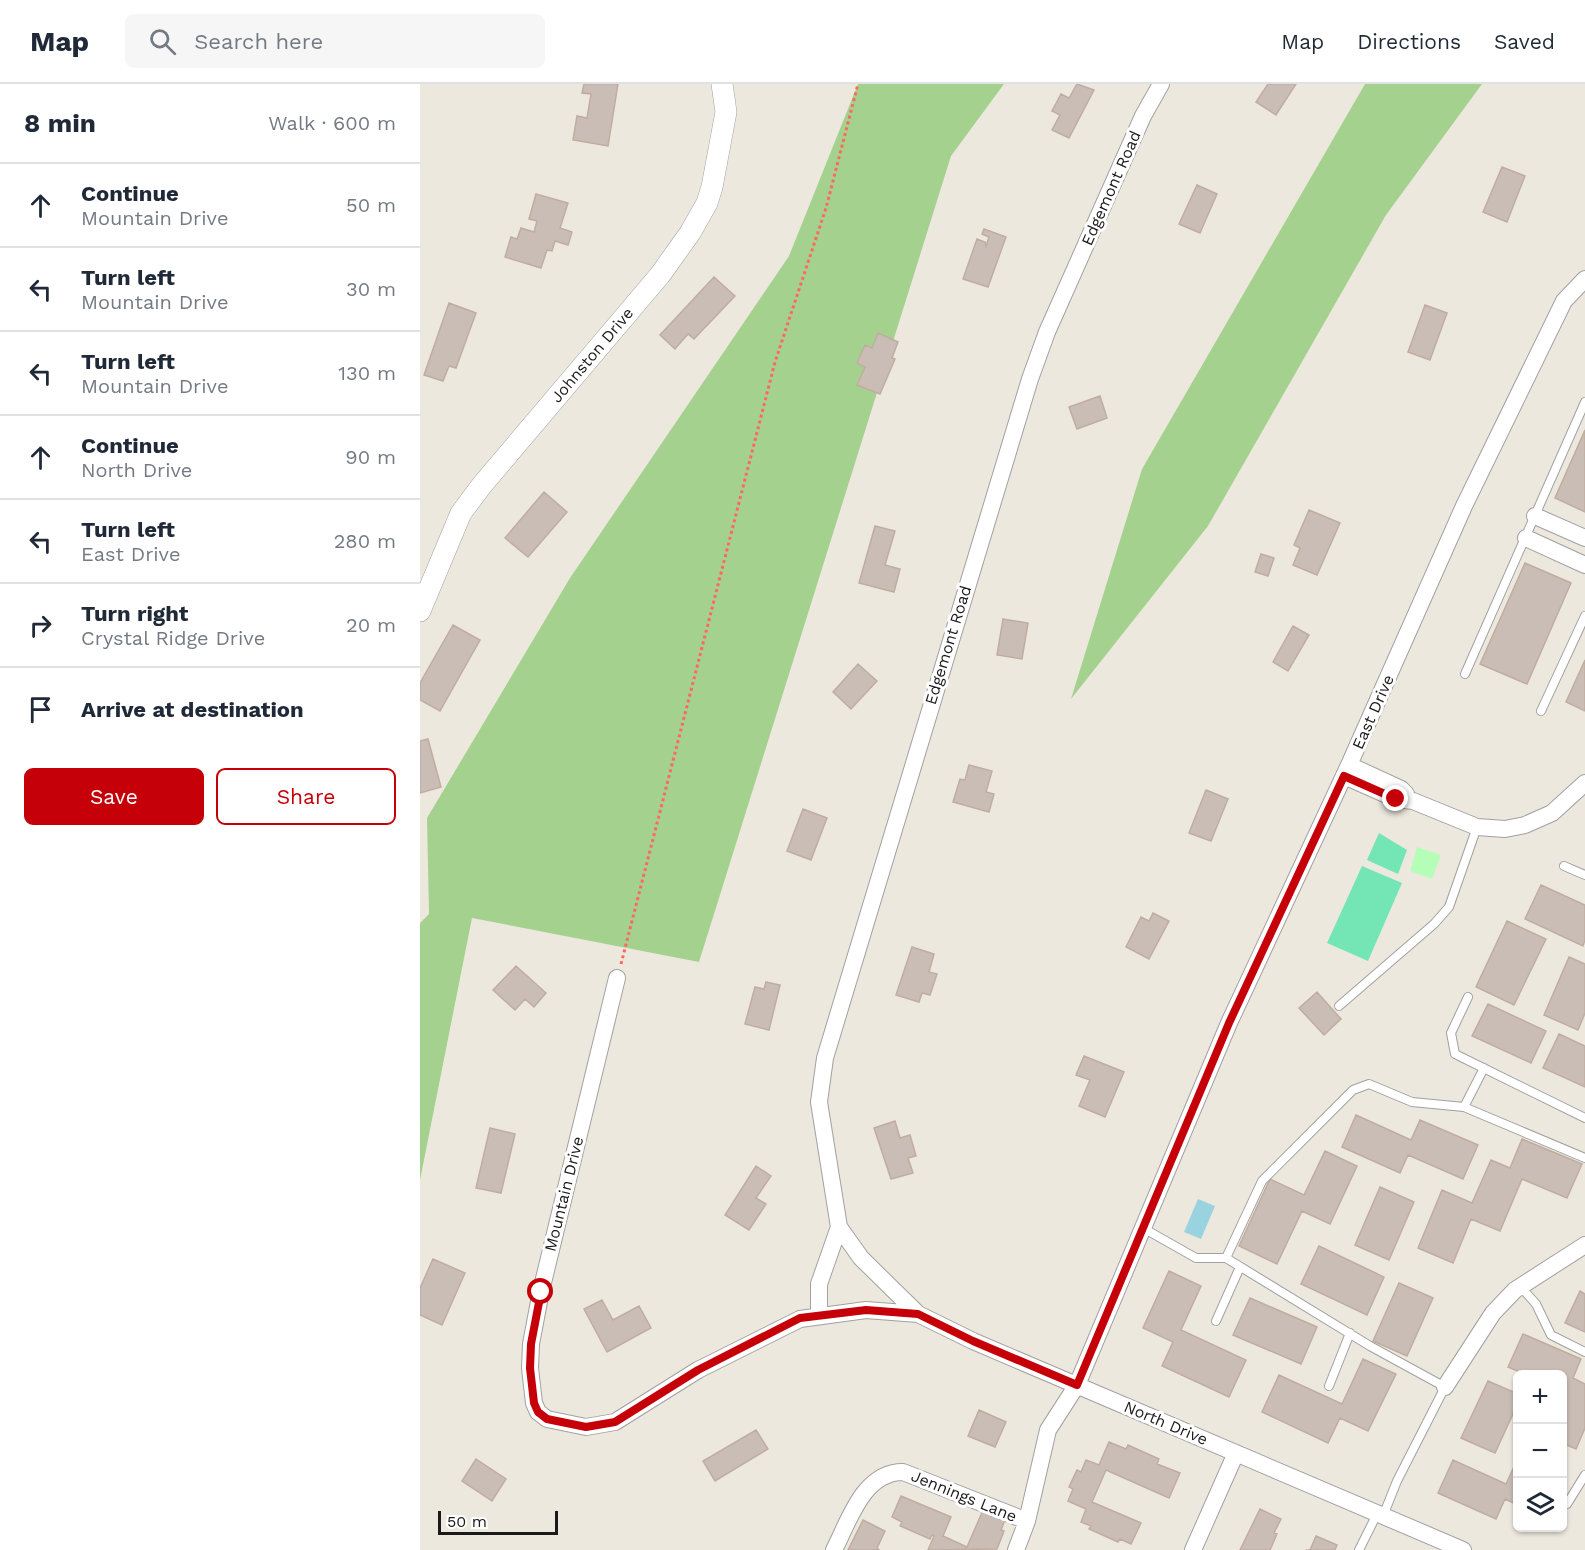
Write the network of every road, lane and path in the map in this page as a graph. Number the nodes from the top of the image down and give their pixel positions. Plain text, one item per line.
1 (722, 84) edge
2 (858, 84) edge
3 (1161, 84) edge
4 (1585, 279) edge
5 (1585, 402) edge
6 (1535, 516) junction
7 (1526, 538) junction
8 (1585, 538) edge
9 (1585, 565) edge
10 (420, 611) edge
11 (1585, 616) edge
12 (1465, 674) dead end
13 (1542, 711) dead end
14 (1347, 771) junction
15 (1585, 783) edge
16 (1477, 827) junction
17 (1564, 866) dead end
18 (1585, 875) edge
19 (617, 978) joint
20 (1468, 997) dead end
21 (1339, 1006) dead end
22 (1484, 1068) junction
23 (1464, 1107) junction
24 (1585, 1118) edge
25 (1585, 1158) edge
26 (839, 1227) junction
27 (1142, 1228) junction
28 (1585, 1245) edge
29 (1226, 1258) junction
30 (1240, 1267) junction
31 (1520, 1286) junction
32 (866, 1310) joint
33 (819, 1314) junction
34 (918, 1314) junction
35 (1216, 1321) dead end
36 (1350, 1334) junction
37 (1585, 1352) edge
38 (1077, 1385) junction
39 (1329, 1386) dead end
40 (1445, 1387) junction
41 (1236, 1453) junction
42 (1585, 1474) edge
43 (1567, 1504) dead end
44 (1380, 1515) junction
45 (1027, 1521) junction
46 (834, 1550) edge
47 (1016, 1550) edge
48 (1193, 1550) edge
49 (1359, 1550) edge
50 (1463, 1550) edge

1 - 10 street, Johnston Drive
2 - 19 path
3 - 26 street, Edgemont Road
4 - 14 street, East Drive
5 - 6 lane
6 - 7 lane
6 - 8 street
7 - 9 street
7 - 12 lane
11 - 13 lane
14 - 16 street
14 - 27 street, East Drive
15 - 16 street
16 - 21 lane
17 - 18 lane
19 - 33 street, Mountain Drive
20 - 22 lane
22 - 23 lane
22 - 24 lane
23 - 25 lane
23 - 29 lane
26 - 33 street, Edgemont Road
26 - 34 street, Edgemont Road
27 - 29 lane
27 - 38 street, East Drive
28 - 31 street
29 - 30 lane
30 - 35 lane
30 - 36 lane
31 - 37 lane
31 - 40 street
32 - 33 street, Mountain Drive
32 - 34 street, North Drive
34 - 38 street, North Drive
36 - 39 lane
36 - 40 lane
38 - 41 street, North Drive
38 - 45 street, East Drive
40 - 44 lane
41 - 44 street, North Drive
41 - 48 street
42 - 43 lane
44 - 49 lane
44 - 50 street, North Drive
45 - 46 street, Jennings Lane
45 - 47 street, East Drive

